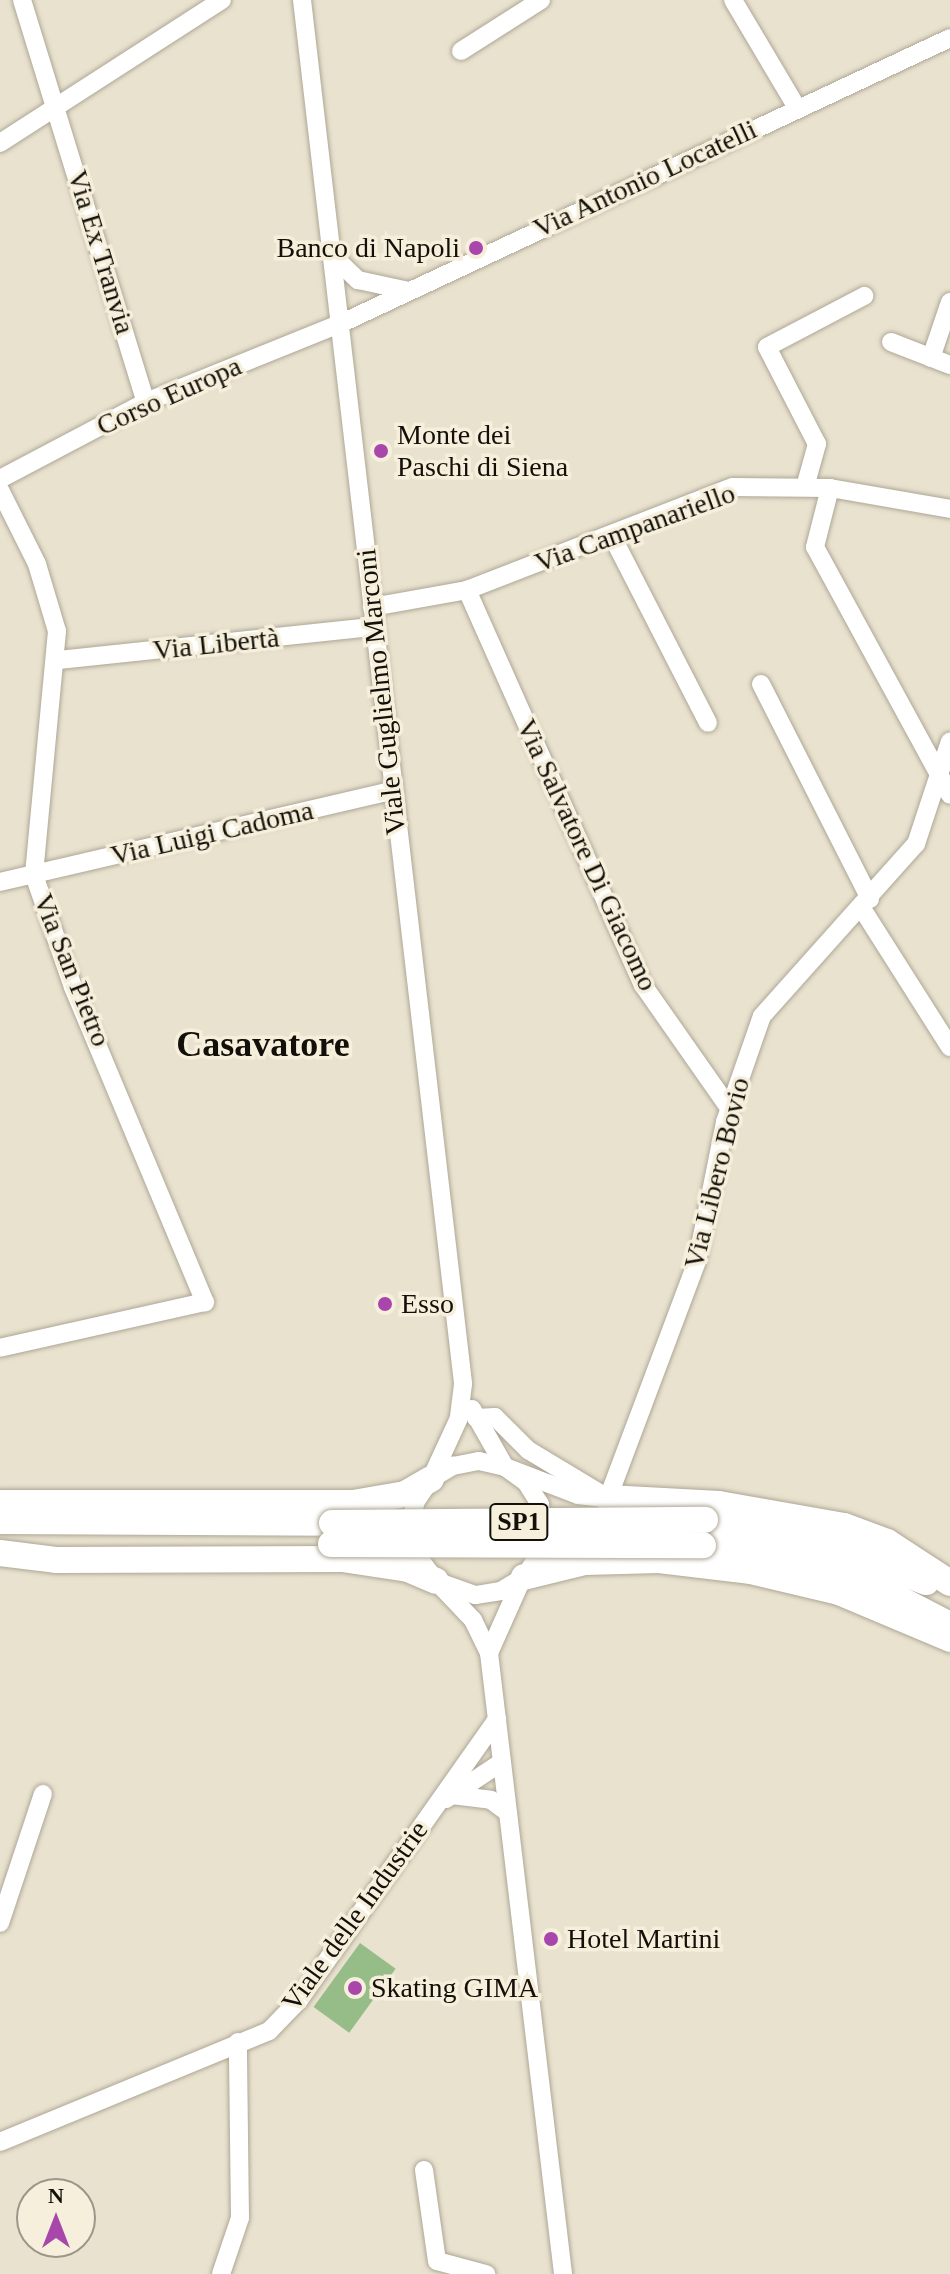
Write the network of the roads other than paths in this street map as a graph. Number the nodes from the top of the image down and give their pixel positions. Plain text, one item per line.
1 (22, 0) edge
2 (222, 0) edge
3 (302, 0) edge
4 (541, 0) edge
5 (733, 0) edge
6 (950, 38) edge
7 (461, 51) dead end
8 (56, 103) junction
9 (797, 108) junction
10 (0, 143) edge
11 (334, 257) junction
12 (409, 291) junction
13 (864, 296) dead end
14 (950, 302) edge
15 (342, 323) junction
16 (891, 342) dead end
17 (931, 358) junction
18 (950, 365) edge
19 (146, 402) junction
20 (0, 479) edge
21 (805, 487) junction
22 (830, 488) junction
23 (0, 490) edge
24 (950, 509) edge
25 (612, 536) junction
26 (467, 590) junction
27 (372, 607) junction
28 (374, 627) junction
29 (58, 660) junction
30 (761, 684) dead end
31 (708, 723) dead end
32 (950, 741) edge
33 (935, 775) junction
34 (390, 791) junction
35 (950, 795) edge
36 (34, 875) junction
37 (0, 882) edge
38 (866, 903) junction
39 (950, 1047) edge
40 (729, 1108) junction
41 (0, 1348) edge
42 (463, 1384) junction
43 (476, 1418) junction
44 (505, 1467) junction
45 (431, 1479) junction
46 (608, 1498) junction
47 (0, 1503) edge
48 (0, 1521) edge
49 (704, 1532) junction
50 (332, 1534) junction
51 (0, 1550) edge
52 (524, 1577) junction
53 (436, 1581) junction
54 (950, 1583) edge
55 (950, 1595) edge
56 (950, 1625) edge
57 (950, 1639) edge
58 (489, 1653) junction
59 (497, 1719) junction
60 (502, 1762) junction
61 (43, 1794) dead end
62 (444, 1800) junction
63 (508, 1813) junction
64 (0, 1923) edge
65 (238, 2042) junction
66 (0, 2142) edge
67 (424, 2170) dead end
68 (221, 2274) edge
69 (486, 2274) edge
70 (563, 2274) edge

1 - 8 street, Via Ex Tranvia
2 - 8 street
3 - 11 street, Viale Guglielmo Marconi
4 - 7 street
5 - 9 street
6 - 9 street, Via Antonio Locatelli
8 - 10 street
8 - 19 street, Via Ex Tranvia
9 - 12 street, Via Antonio Locatelli
11 - 12 street
11 - 15 street, Viale Guglielmo Marconi
12 - 15 street, Via Antonio Locatelli
13 - 21 street
14 - 17 street
15 - 19 street, Corso Europa
15 - 27 street, Viale Guglielmo Marconi
16 - 17 street
17 - 18 street
19 - 20 street, Corso Europa
21 - 22 street, Via Campanariello
21 - 25 street, Via Campanariello
22 - 24 street, Via Campanariello
22 - 33 street
23 - 29 street, Via San Pietro
25 - 26 street, Via Campanariello
25 - 31 street
26 - 27 street, Via Campanariello
26 - 40 street, Via Salvatore Di Giacomo
27 - 28 street, Viale Guglielmo Marconi
28 - 29 street, Via Libertà
28 - 34 street, Viale Guglielmo Marconi
29 - 36 street, Via San Pietro
30 - 38 street
32 - 33 street, Via Libero Bovio
33 - 35 street
33 - 38 street, Via Libero Bovio
34 - 36 street, Via Luigi Cadoma
34 - 42 street, Viale Guglielmo Marconi
36 - 37 street, Via Luigi Cadoma
36 - 41 street, Via San Pietro
38 - 39 street
38 - 40 street, Via Libero Bovio
40 - 46 street, Via Libero Bovio
42 - 43 street, Viale Guglielmo Marconi
42 - 45 street, Viale Guglielmo Marconi
43 - 44 street, Viale Guglielmo Marconi
43 - 46 street
44 - 45 street
44 - 46 street
44 - 52 street
45 - 47 highway
45 - 53 street
46 - 54 highway
48 - 50 highway, SP1
49 - 50 highway, SP1, bridge
49 - 55 highway, SP1
49 - 56 highway, SP1
50 - 51 highway, SP1
51 - 53 highway
52 - 53 street
52 - 57 highway
52 - 58 street
53 - 58 street
58 - 59 street
59 - 60 street
59 - 62 street, Viale delle Industrie
60 - 62 street
60 - 63 street
61 - 64 street
62 - 63 street
62 - 65 street, Viale delle Industrie
63 - 70 street
65 - 66 street, Viale delle Industrie
65 - 68 street
67 - 69 street

